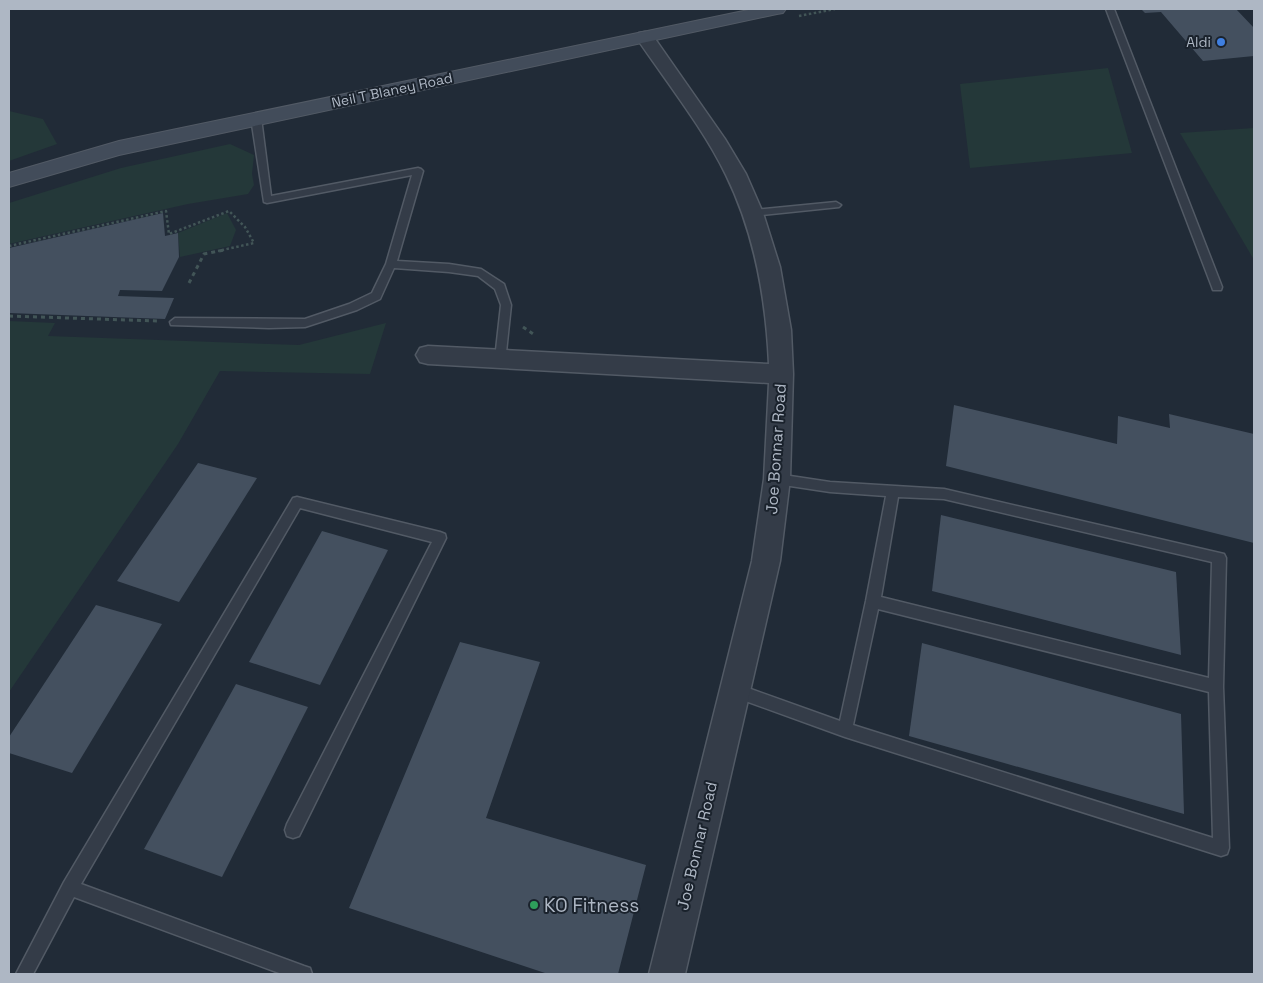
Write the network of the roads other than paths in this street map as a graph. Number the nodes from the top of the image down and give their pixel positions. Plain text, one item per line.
1 (777, 9) edge
2 (1110, 9) edge
3 (645, 37) junction
4 (256, 118) junction
5 (9, 180) edge
6 (836, 205) dead end
7 (753, 213) junction
8 (391, 264) junction
9 (1217, 286) dead end
10 (175, 322) road end
11 (428, 355) dead end
12 (501, 359) junction
13 (781, 374) junction
14 (777, 479) junction
15 (893, 491) junction
16 (873, 601) junction
17 (1216, 687) junction
18 (734, 690) junction
19 (846, 730) junction
20 (293, 830) dead end
21 (70, 888) junction
22 (24, 974) edge
23 (304, 974) edge
24 (667, 974) edge

1 - 3 main road, Neil T Blaney Road
2 - 9 lane
3 - 4 main road, Neil T Blaney Road
3 - 7 street, Joe Bonnar Road
4 - 5 main road, Neil T Blaney Road
4 - 8 lane
6 - 7 lane
7 - 13 street, Joe Bonnar Road
8 - 10 lane
8 - 12 lane
11 - 12 street
12 - 13 street
13 - 14 street, Joe Bonnar Road
14 - 15 lane
14 - 18 street, Joe Bonnar Road
15 - 16 lane
15 - 17 lane
16 - 17 lane
16 - 19 lane
17 - 19 lane
18 - 19 lane
18 - 24 street, Joe Bonnar Road
20 - 21 lane
21 - 22 lane
21 - 23 lane

